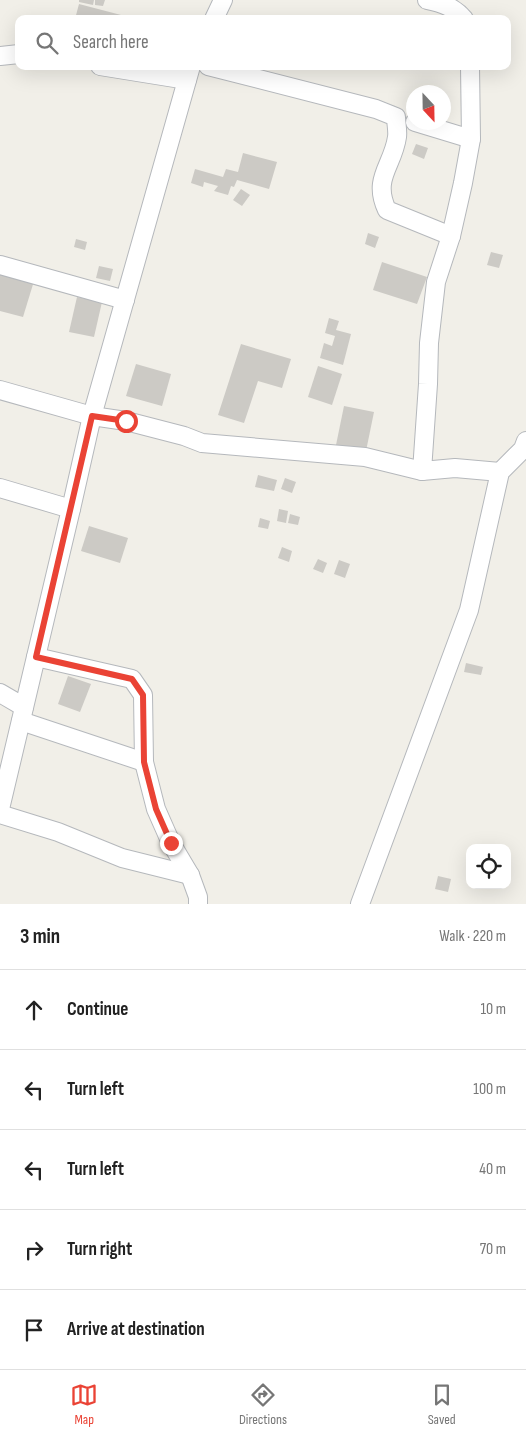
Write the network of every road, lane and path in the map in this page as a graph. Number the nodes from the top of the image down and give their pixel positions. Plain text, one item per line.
1 (223, 0) edge
2 (427, 0) edge
3 (216, 15) edge
4 (461, 15) edge
5 (15, 54) edge
6 (0, 56) edge
7 (151, 70) edge
8 (224, 70) edge
9 (470, 70) edge
10 (189, 73) edge
11 (396, 117) junction
12 (406, 120) edge
13 (442, 130) edge
14 (471, 138) junction
15 (451, 236) junction
16 (0, 265) edge
17 (125, 300) junction
18 (0, 390) edge
19 (92, 416) junction
20 (526, 441) edge
21 (422, 471) junction
22 (500, 472) junction
23 (0, 488) edge
24 (71, 509) junction
25 (36, 657) junction
26 (0, 693) edge
27 (23, 714) junction
28 (144, 762) junction
29 (1, 804) edge
30 (190, 875) junction
31 (198, 904) edge
32 (360, 904) edge

1 - 3 street
2 - 4 street
5 - 6 street
7 - 10 street
8 - 11 street
9 - 14 street
10 - 17 street
11 - 12 street
11 - 15 street
13 - 14 street
14 - 15 street
15 - 21 street
16 - 17 street
17 - 19 street
18 - 19 street
19 - 21 street
19 - 24 street
20 - 22 street
21 - 22 street
22 - 32 street
23 - 24 street
24 - 25 street
25 - 27 street
25 - 28 street
26 - 27 street
27 - 28 street
27 - 29 street
28 - 30 street
29 - 30 street
30 - 31 street

